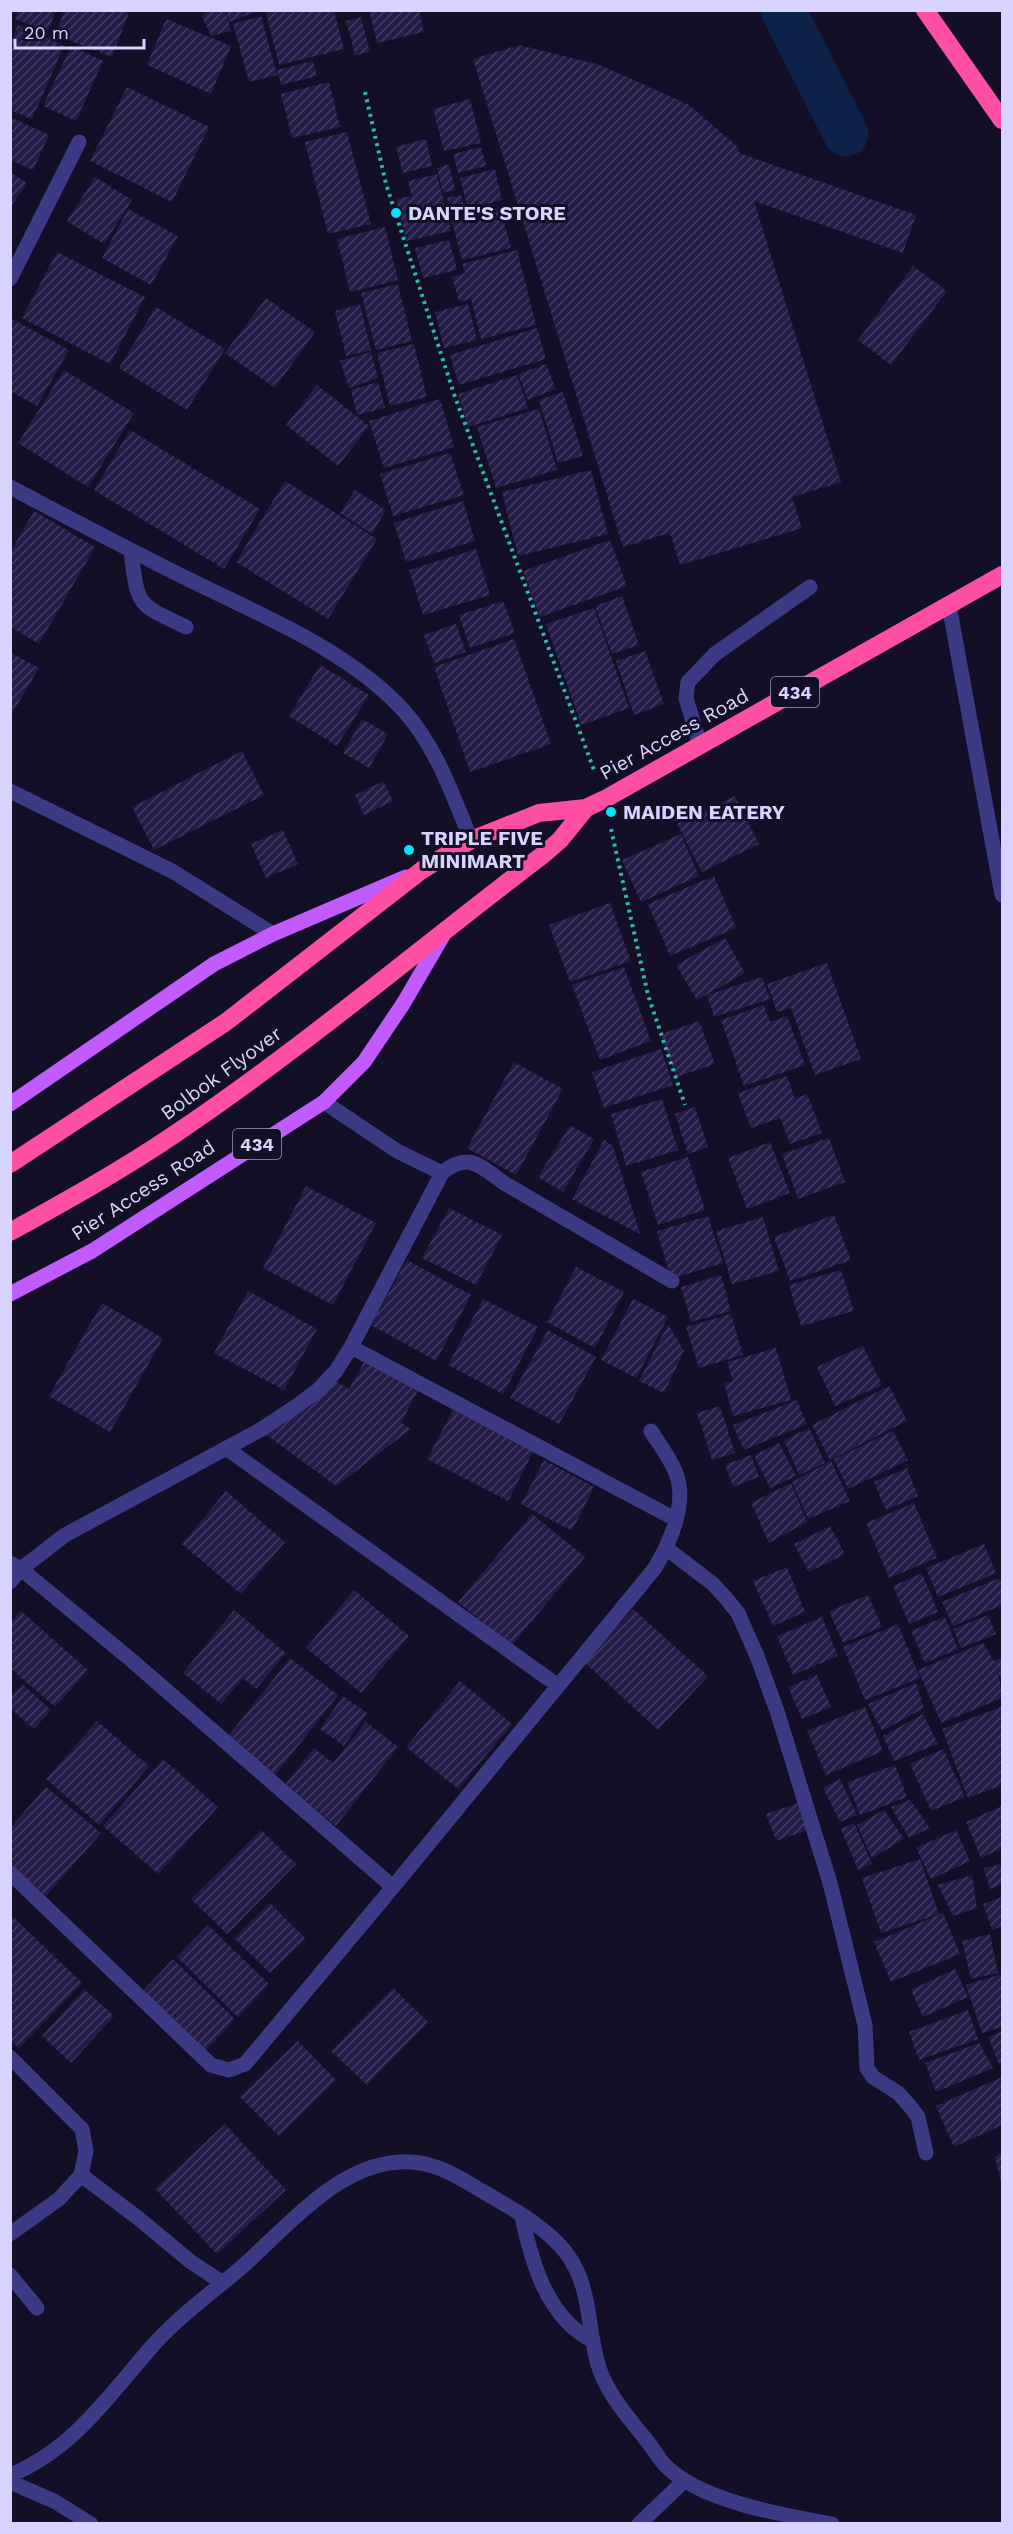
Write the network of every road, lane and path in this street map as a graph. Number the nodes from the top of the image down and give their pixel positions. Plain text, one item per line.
1 (925, 10) edge
2 (365, 92) dead end
3 (1002, 120) edge
4 (79, 142) dead end
5 (10, 279) edge
6 (10, 488) edge
7 (131, 551) junction
8 (1002, 575) edge
9 (810, 587) dead end
10 (949, 605) junction
11 (186, 627) dead end
12 (700, 745) junction
13 (10, 791) edge
14 (604, 799) junction
15 (586, 808) junction
16 (471, 840) junction
17 (422, 870) junction
18 (1002, 895) edge
19 (445, 933) junction
20 (273, 934) junction
21 (324, 1102) junction
22 (10, 1104) edge
23 (685, 1106) dead end
24 (10, 1164) edge
25 (442, 1173) junction
26 (10, 1232) edge
27 (672, 1281) dead end
28 (10, 1294) edge
29 (351, 1347) junction
30 (651, 1431) dead end
31 (226, 1448) junction
32 (675, 1520) junction
33 (666, 1548) junction
34 (16, 1566) edge
35 (10, 1582) edge
36 (557, 1685) junction
37 (10, 1873) edge
38 (393, 1887) junction
39 (10, 2057) edge
40 (926, 2153) dead end
41 (81, 2175) junction
42 (522, 2217) junction
43 (10, 2234) edge
44 (10, 2275) edge
45 (222, 2283) junction
46 (37, 2308) dead end
47 (593, 2341) junction
48 (10, 2475) edge
49 (684, 2481) junction
50 (10, 2482) edge
51 (91, 2523) edge
52 (639, 2523) edge
53 (832, 2523) edge

1 - 3 highway
2 - 14 path
4 - 5 street
6 - 7 street
7 - 11 street
7 - 16 street
8 - 10 highway, Pier Access Road / 434
9 - 12 street
10 - 12 highway, Pier Access Road / 434
10 - 18 street
12 - 14 highway, Pier Access Road / 434
13 - 20 street
14 - 15 highway, Pier Access Road / 434
14 - 23 path
15 - 16 highway, Pier Access Road / 434
15 - 19 highway, Pier Access Road / 434
16 - 17 highway, Pier Access Road / 434
17 - 20 main road, Pier Access Road / 434
17 - 24 highway, Bolbok Flyover / 434
19 - 21 main road, Pier Access Road / 434
19 - 26 highway, Bolbok Flyover / 434
20 - 22 main road, Pier Access Road / 434
21 - 25 street
21 - 28 main road, Pier Access Road / 434
25 - 27 street
25 - 29 street
29 - 31 street
29 - 32 street
30 - 32 street
31 - 34 street
31 - 36 street
32 - 33 street
33 - 36 street
33 - 40 street
34 - 35 street
34 - 38 street
36 - 38 street
37 - 38 street
39 - 41 street
41 - 43 street
41 - 45 street
42 - 45 street
42 - 47 street
42 - 47 street
44 - 46 street
45 - 48 street
47 - 49 street
49 - 52 street
49 - 53 street
50 - 51 street

